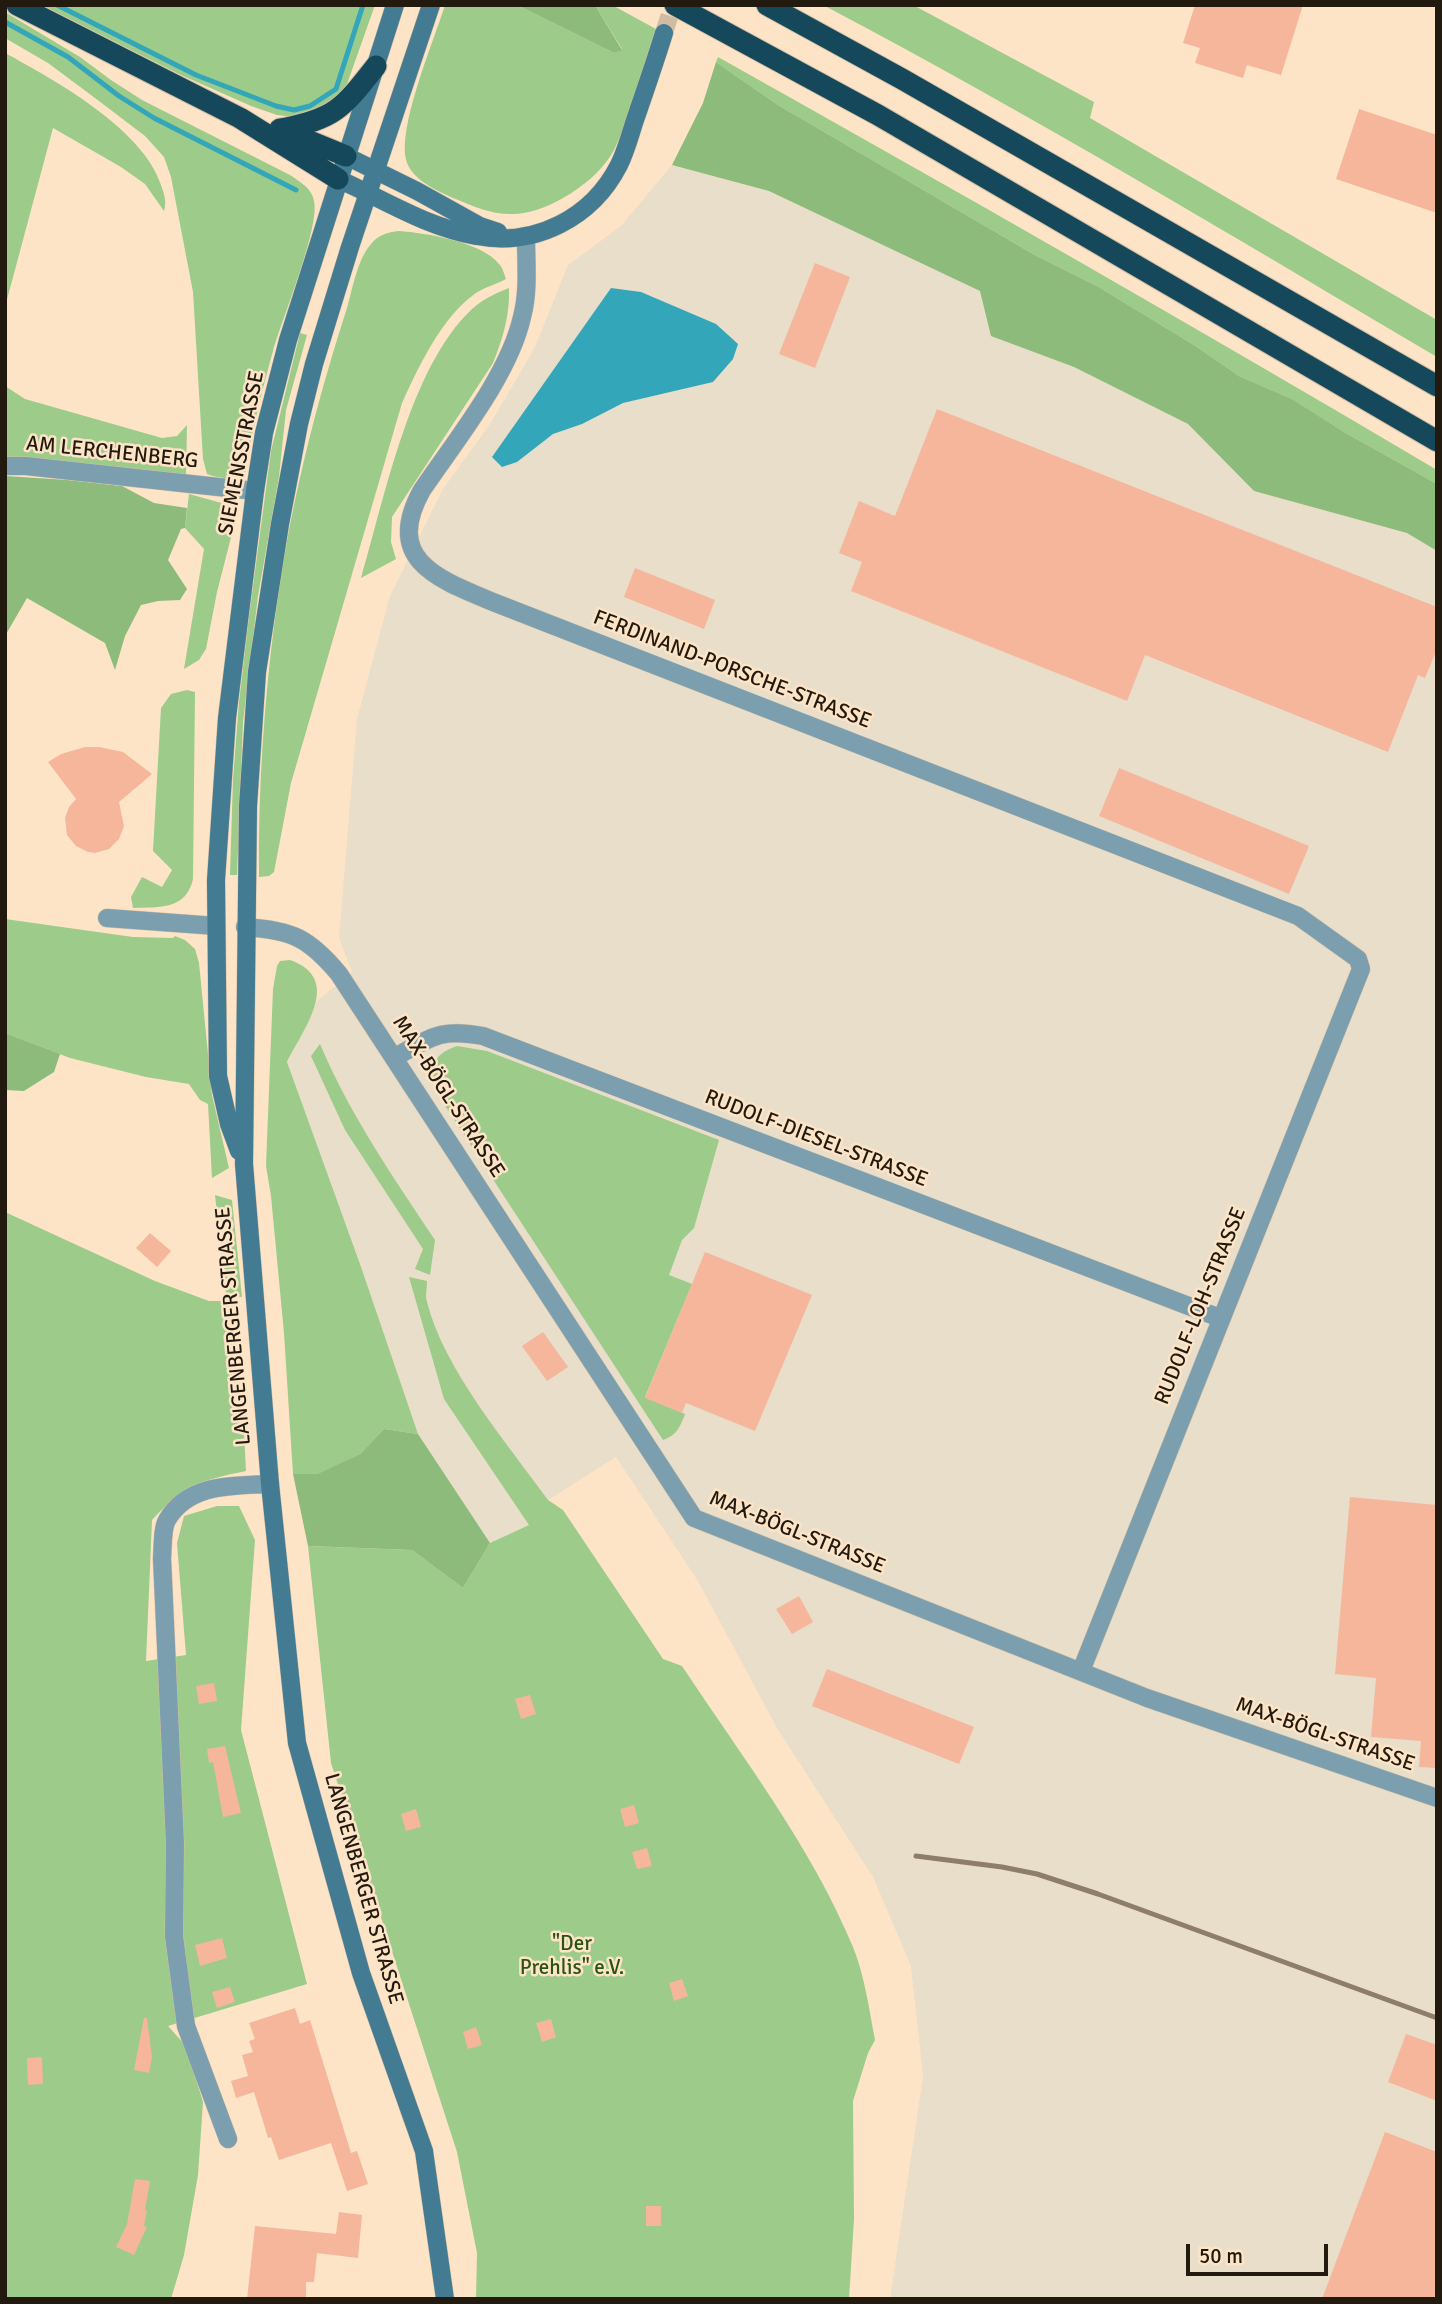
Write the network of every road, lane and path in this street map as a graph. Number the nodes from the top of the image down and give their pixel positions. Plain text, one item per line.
1 (17, 5) edge
2 (395, 5) edge
3 (431, 5) edge
4 (675, 5) edge
5 (767, 5) edge
6 (664, 33) tunnel mouth
7 (376, 66) junction
8 (240, 118) junction
9 (281, 129) junction
10 (346, 156) junction
11 (377, 170) junction
12 (338, 179) junction
13 (368, 192) junction
14 (526, 236) junction
15 (1437, 387) edge
16 (1437, 441) edge
17 (5, 466) edge
18 (255, 491) junction
19 (107, 918) dead end
20 (216, 926) junction
21 (245, 927) junction
22 (1358, 959) joint
23 (395, 1057) junction
24 (244, 1164) junction
25 (1220, 1318) junction
26 (270, 1484) junction
27 (1081, 1671) junction
28 (1437, 1798) edge
29 (228, 2139) dead end
30 (445, 2299) edge

1 - 8 highway
2 - 7 main road, SIEMENSSTRASSE
3 - 11 main road
4 - 16 highway
5 - 15 highway
6 - 14 main road
7 - 9 highway
7 - 10 main road, SIEMENSSTRASSE
8 - 9 highway
8 - 12 highway
9 - 10 highway
10 - 11 main road
10 - 12 main road, SIEMENSSTRASSE
11 - 13 main road
11 - 14 main road
12 - 13 main road
12 - 18 main road, SIEMENSSTRASSE
13 - 14 main road
13 - 21 main road
14 - 22 street, FERDINAND-PORSCHE-STRASSE
17 - 18 street, AM LERCHENBERG
18 - 20 main road, SIEMENSSTRASSE
19 - 20 street
20 - 21 main road
20 - 24 main road, LANGENBERGER STRASSE
21 - 23 street, MAX-BÖGL-STRASSE
21 - 24 main road, LANGENBERGER STRASSE
22 - 25 street, RUDOLF-LOH-STRASSE
23 - 25 street, RUDOLF-DIESEL-STRASSE
23 - 27 street, MAX-BÖGL-STRASSE
24 - 26 main road, LANGENBERGER STRASSE
25 - 27 street, RUDOLF-LOH-STRASSE
26 - 29 street
26 - 30 main road, LANGENBERGER STRASSE
27 - 28 street, MAX-BÖGL-STRASSE

